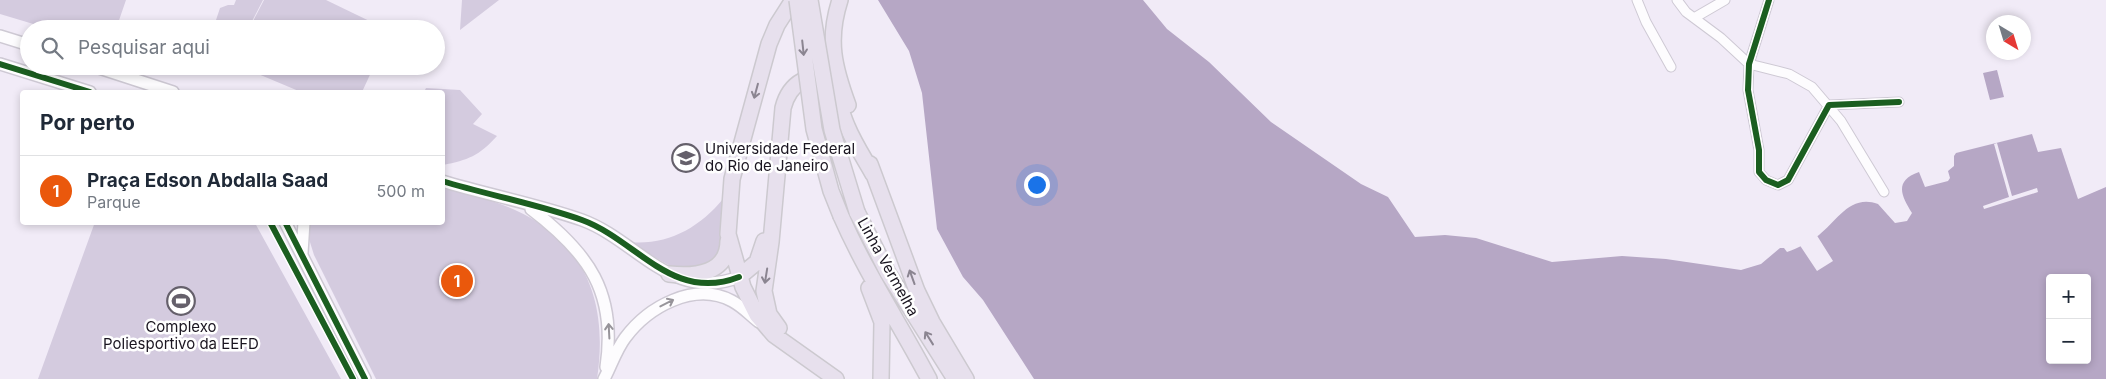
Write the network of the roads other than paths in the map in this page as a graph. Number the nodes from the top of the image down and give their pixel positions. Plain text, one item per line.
1 (793, 0) edge
2 (797, 0) edge
3 (810, 0) edge
4 (840, 0) edge
5 (1637, 0) edge
6 (1677, 0) edge
7 (1725, 0) edge
8 (1768, 0) edge
9 (1694, 18) junction
10 (0, 36) edge
11 (20, 42) edge
12 (0, 64) edge
13 (1749, 64) junction
14 (1671, 67) dead end
15 (20, 70) edge
16 (35, 75) edge
17 (121, 75) edge
18 (84, 90) edge
19 (167, 90) edge
20 (1899, 102) dead end
21 (1829, 105) junction
22 (873, 174) junction
23 (445, 182) edge
24 (1884, 192) dead end
25 (774, 193) junction
26 (526, 205) junction
27 (287, 225) edge
28 (304, 225) edge
29 (728, 234) junction
30 (855, 247) junction
31 (302, 255) junction
32 (669, 274) junction
33 (739, 277) junction
34 (897, 318) junction
35 (774, 335) junction
36 (805, 358) junction
37 (365, 379) edge
38 (604, 379) edge
39 (836, 379) edge
40 (881, 379) edge
41 (929, 379) edge
42 (937, 379) edge
43 (955, 379) edge
44 (966, 379) edge

1 -> 29 highway
2 -> 30 highway, Linha Vermelha, bridge
43 -> 3 highway, Linha Vermelha, bridge
4 - 22 highway
5 - 14 street
6 - 9 street
7 - 9 street
8 - 13 street
9 - 13 street
10 - 11 street
12 - 15 street
13 - 21 street
13 - 21 street
16 - 18 street
17 - 19 street
20 - 21 street
21 - 24 street
22 - 25 highway
44 -> 22 highway, Linha Vermelha
23 - 26 street
25 - 33 highway
25 -> 36 highway
26 - 32 street
38 -> 26 street
27 - 31 street
28 - 31 street
29 - 32 highway
29 - 33 highway
30 - 34 highway, Linha Vermelha
30 - 40 highway
31 - 37 street
32 - 33 street
33 - 35 highway
34 - 41 highway, Linha Vermelha
34 - 42 street, Linha Vermelha
35 - 36 highway
38 -> 35 street
36 - 39 highway

